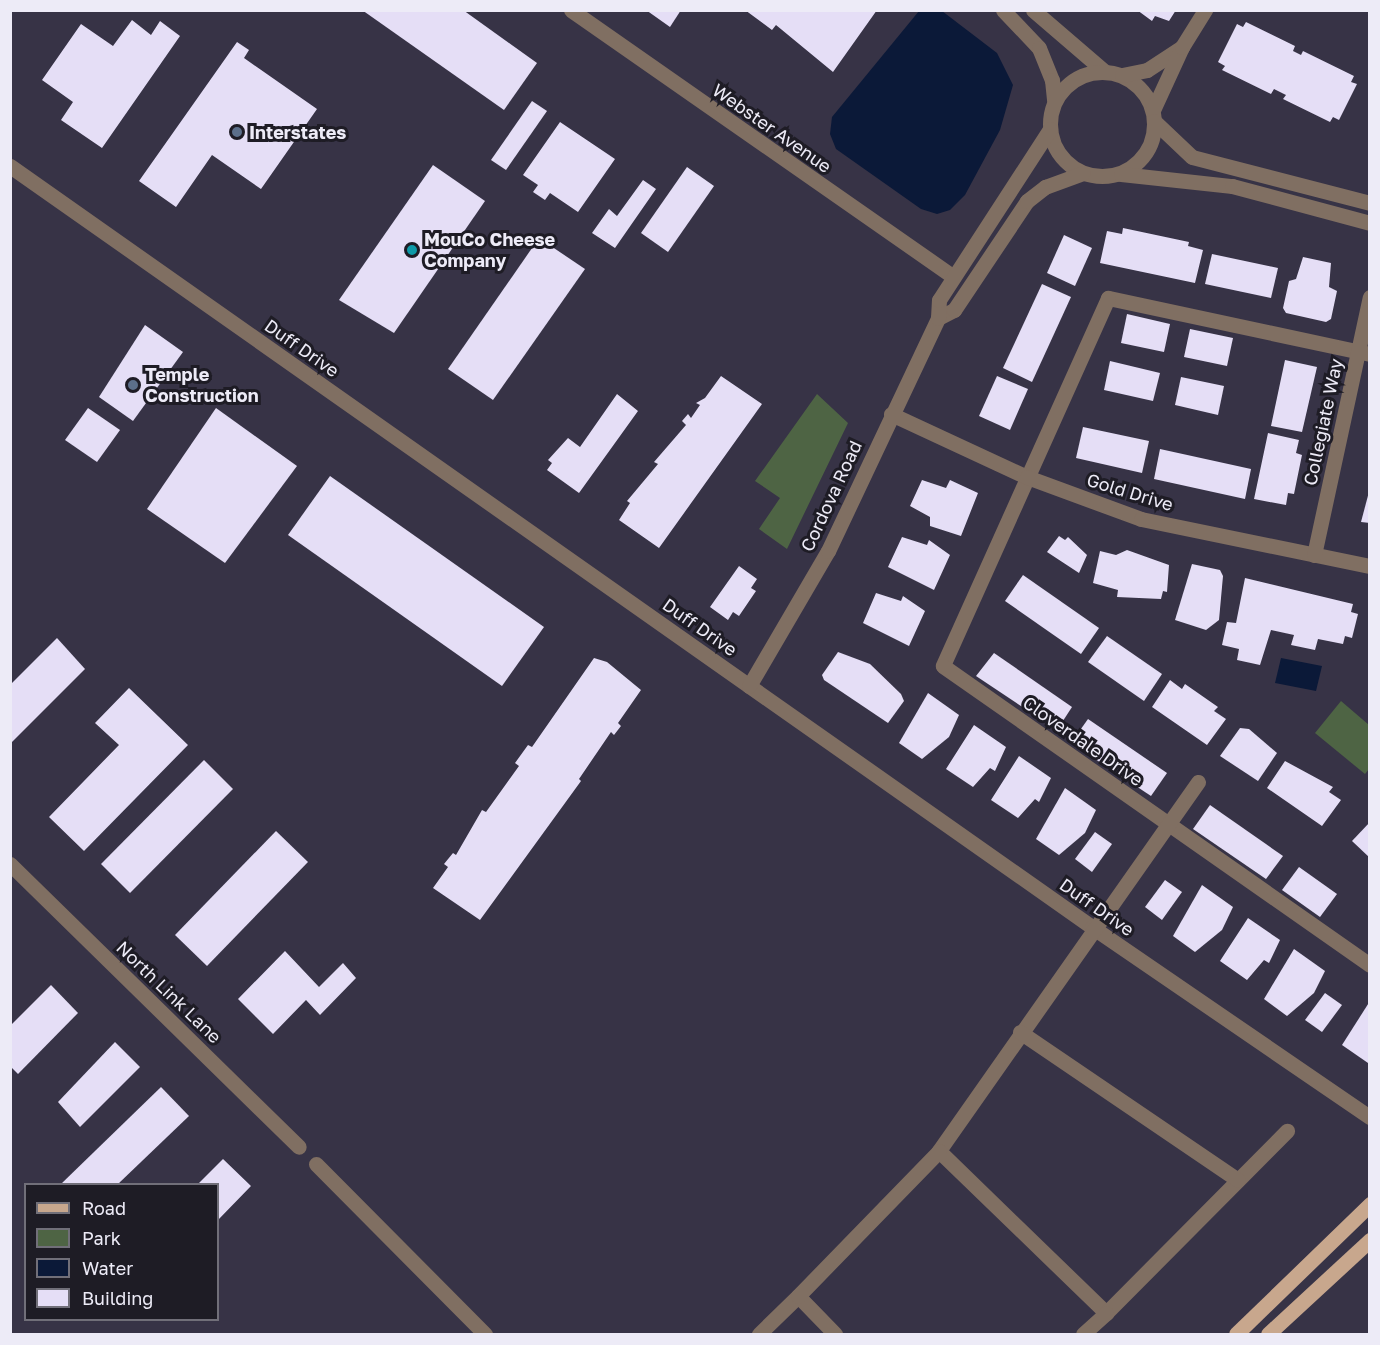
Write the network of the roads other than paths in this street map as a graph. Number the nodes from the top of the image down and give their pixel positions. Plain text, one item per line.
1 (571, 10) edge
2 (1003, 10) edge
3 (1033, 10) edge
4 (1205, 10) edge
5 (1182, 47) junction
6 (1104, 71) junction
7 (1122, 75) junction
8 (1053, 100) junction
9 (1153, 116) junction
10 (1050, 129) junction
11 (10, 166) edge
12 (1083, 173) junction
13 (1121, 174) junction
14 (1370, 202) edge
15 (1370, 223) edge
16 (952, 276) junction
17 (1370, 297) edge
18 (938, 318) junction
19 (1364, 353) edge
20 (891, 414) junction
21 (1027, 477) junction
22 (1314, 555) junction
23 (1370, 566) edge
24 (749, 686) junction
25 (1198, 782) dead end
26 (1167, 824) junction
27 (10, 864) edge
28 (1092, 927) junction
29 (1370, 964) edge
30 (1020, 1032) junction
31 (1370, 1117) edge
32 (1287, 1131) dead end
33 (299, 1147) dead end
34 (939, 1151) junction
35 (316, 1164) dead end
36 (1238, 1180) junction
37 (1370, 1204) edge
38 (1370, 1240) edge
39 (798, 1296) junction
40 (1106, 1313) junction
41 (485, 1335) edge
42 (759, 1335) edge
43 (835, 1335) edge
44 (1083, 1335) edge
45 (1236, 1335) edge
46 (1268, 1335) edge

1 - 16 street, Webster Avenue
2 - 8 street
3 - 6 street
4 - 5 street
5 - 7 street
5 - 9 street
6 - 7 street
6 - 8 street
7 - 9 street
8 - 10 street
9 - 13 street
9 - 14 street
10 - 12 street
10 - 16 street, Cordova Road
11 - 24 street, Duff Drive
12 - 13 street
12 - 18 street, Cordova Road
13 - 15 street
16 - 18 street, Cordova Road
17 - 19 street, Collegiate Way
18 - 20 street, Cordova Road
19 - 21 street
19 - 22 street, Collegiate Way
20 - 21 street, Gold Drive
20 - 24 street, Cordova Road
21 - 22 street, Gold Drive
21 - 26 street, Cloverdale Drive
22 - 23 street, Gold Drive
24 - 28 street, Duff Drive
25 - 26 street
26 - 28 street
26 - 29 street, Cloverdale Drive
27 - 33 street, North Link Lane
28 - 30 street
28 - 31 street, Duff Drive
30 - 34 street
30 - 36 street
32 - 36 street
34 - 39 street
34 - 40 street
35 - 41 street
36 - 40 street
37 - 45 main road
38 - 46 main road
39 - 42 street
39 - 43 street
40 - 44 street

